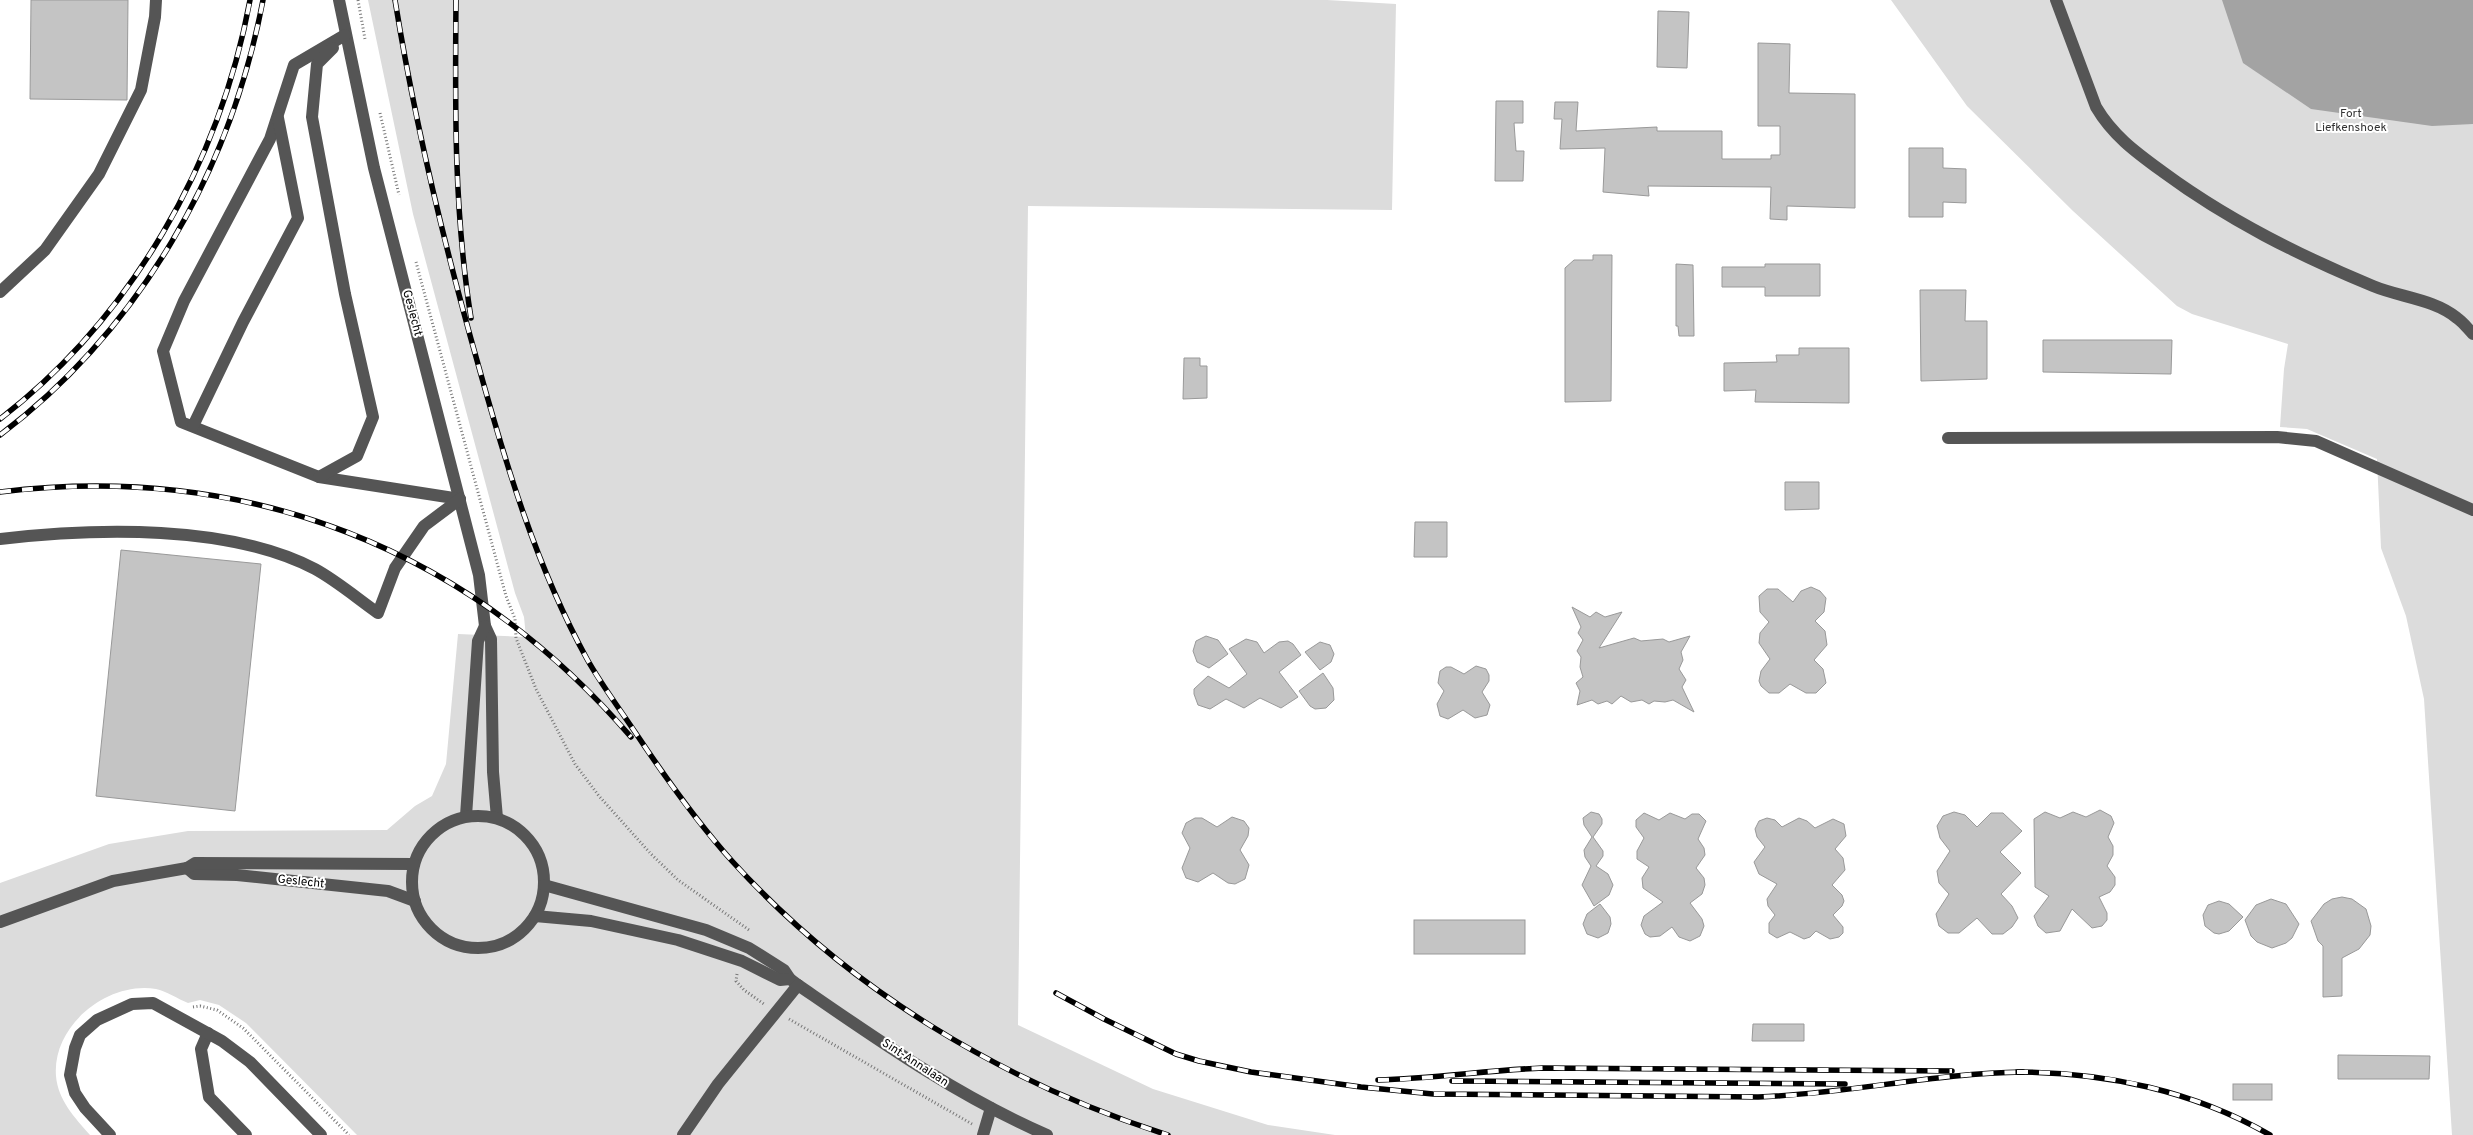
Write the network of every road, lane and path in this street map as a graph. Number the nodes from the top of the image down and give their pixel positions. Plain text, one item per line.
1 (156, 0) edge
2 (339, 0) edge
3 (358, 0) edge
4 (2056, 0) edge
5 (345, 35) junction
6 (366, 45) dead end
7 (379, 109) dead end
8 (278, 116) junction
9 (400, 198) dead end
10 (414, 254) dead end
11 (0, 292) edge
12 (2473, 334) edge
13 (193, 426) junction
14 (1948, 438) dead end
15 (319, 477) junction
16 (460, 499) junction
17 (2473, 510) edge
18 (0, 540) edge
19 (485, 626) junction
20 (466, 816) junction
21 (497, 818) junction
22 (414, 864) junction
23 (187, 868) junction
24 (544, 885) junction
25 (415, 901) junction
26 (535, 916) junction
27 (0, 922) edge
28 (749, 948) junction
29 (742, 961) junction
30 (794, 982) junction
31 (776, 1012) junction
32 (208, 1033) junction
33 (991, 1108) junction
34 (984, 1133) edge
35 (110, 1135) edge
36 (246, 1135) edge
37 (320, 1135) edge
38 (683, 1135) edge
39 (1047, 1135) edge

1 - 11 street
2 - 5 street, Geslecht
3 - 6 path
4 - 12 street
5 - 8 street
5 - 15 street
5 - 16 street, Geslecht
7 - 9 path
8 - 13 street
8 - 13 street
10 - 28 path
13 - 15 street
14 - 17 street
15 - 16 street
16 - 18 street
16 - 19 street, Geslecht
19 - 20 street, Geslecht
19 - 21 street, Geslecht
20 - 21 street
20 - 22 street
21 - 24 street
22 - 23 street, Geslecht
22 - 25 street
23 - 25 street, Geslecht
23 - 27 street, Geslecht
24 - 26 street
24 - 28 street, Sint-Annalaan
25 - 26 street
26 - 29 street, Sint-Annalaan
28 - 30 street, Sint-Annalaan
29 - 30 street, Sint-Annalaan
29 - 31 path
30 - 31 street
30 - 33 street, Sint-Annalaan
31 - 34 path
31 - 38 street
32 - 35 street
32 - 36 street
32 - 37 street
33 - 34 street
33 - 39 street, Sint-Annalaan

